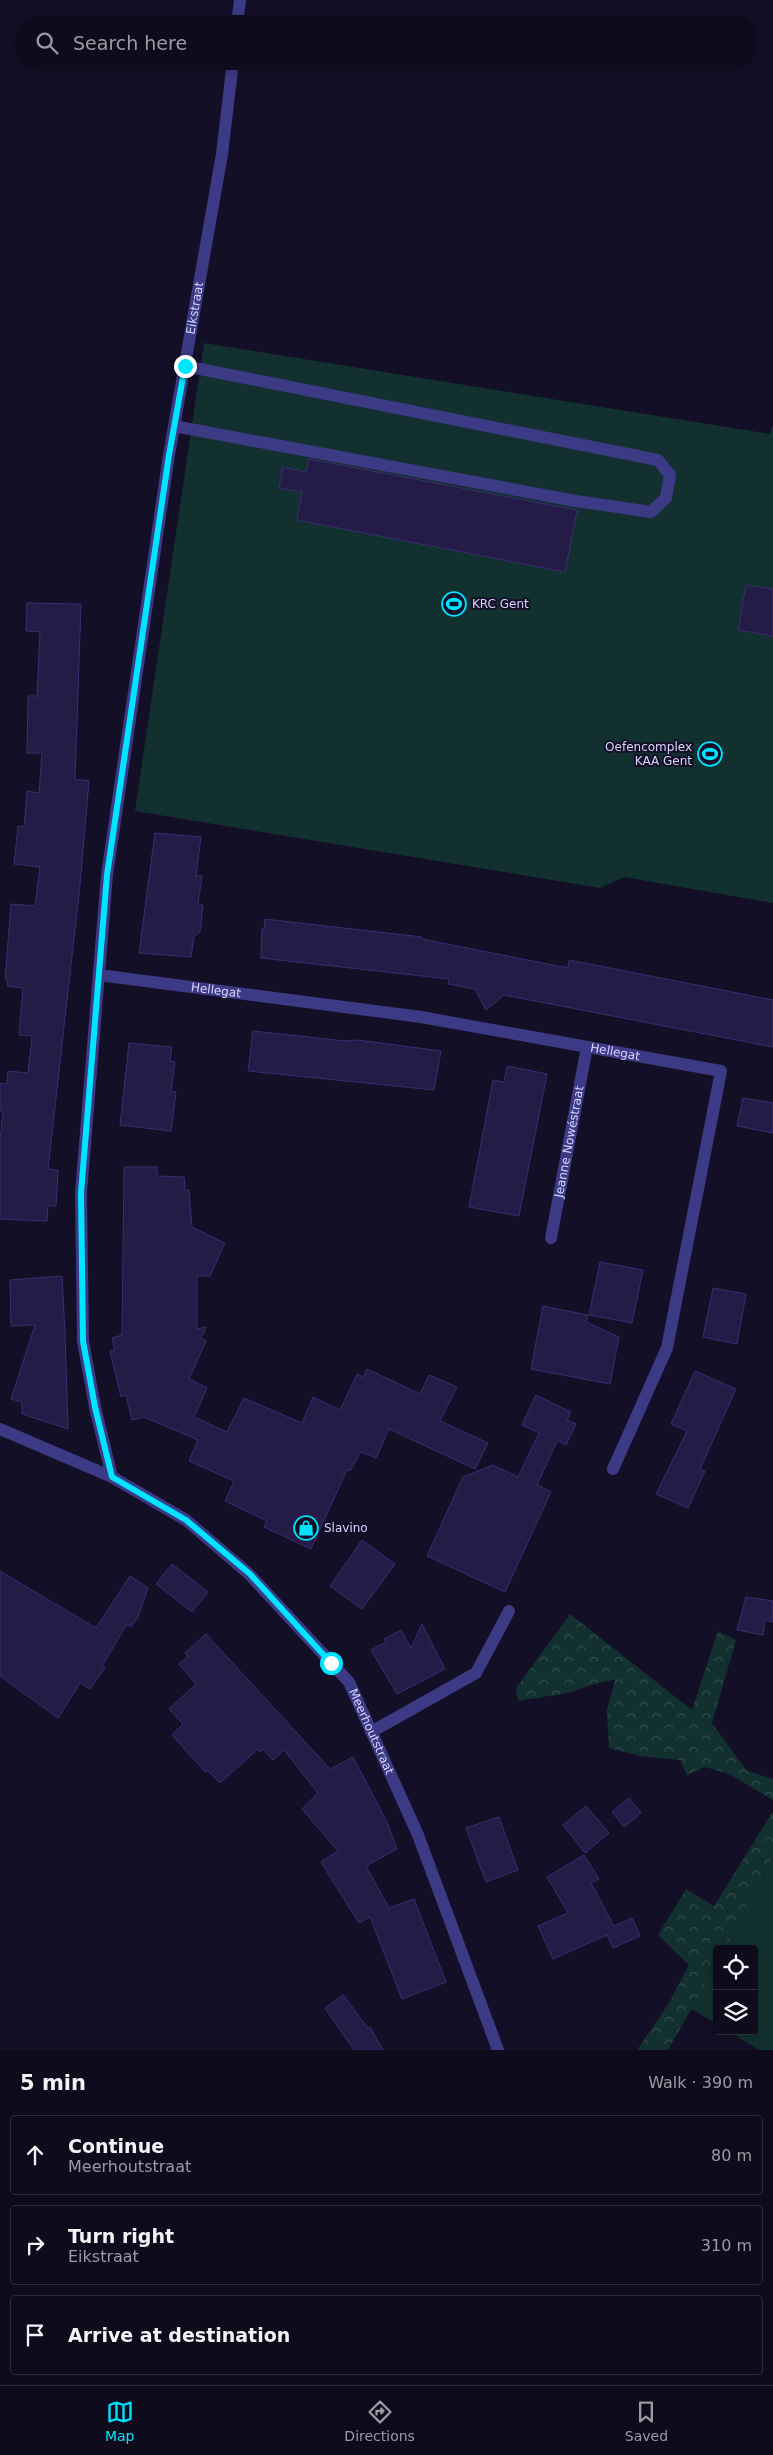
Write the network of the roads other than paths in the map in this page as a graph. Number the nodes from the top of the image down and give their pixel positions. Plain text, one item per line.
1 (240, 0) edge
2 (238, 15) edge
3 (232, 70) edge
4 (185, 366) junction
5 (174, 426) junction
6 (99, 975) junction
7 (587, 1047) junction
8 (551, 1238) dead end
9 (0, 1429) edge
10 (613, 1469) dead end
11 (112, 1477) junction
12 (508, 1610) dead end
13 (371, 1732) junction
14 (498, 2050) edge

1 - 2 street
3 - 4 street, Eikstraat
4 - 5 street, Eikstraat
4 - 5 street
5 - 6 street, Eikstraat
6 - 7 street, Hellegat
6 - 11 street, Eikstraat
7 - 8 street, Jeanne Nowéstraat
7 - 10 street, Hellegat
9 - 11 street, Meerhoutstraat
11 - 13 street, Meerhoutstraat
12 - 13 street
13 - 14 street, Meerhoutstraat

